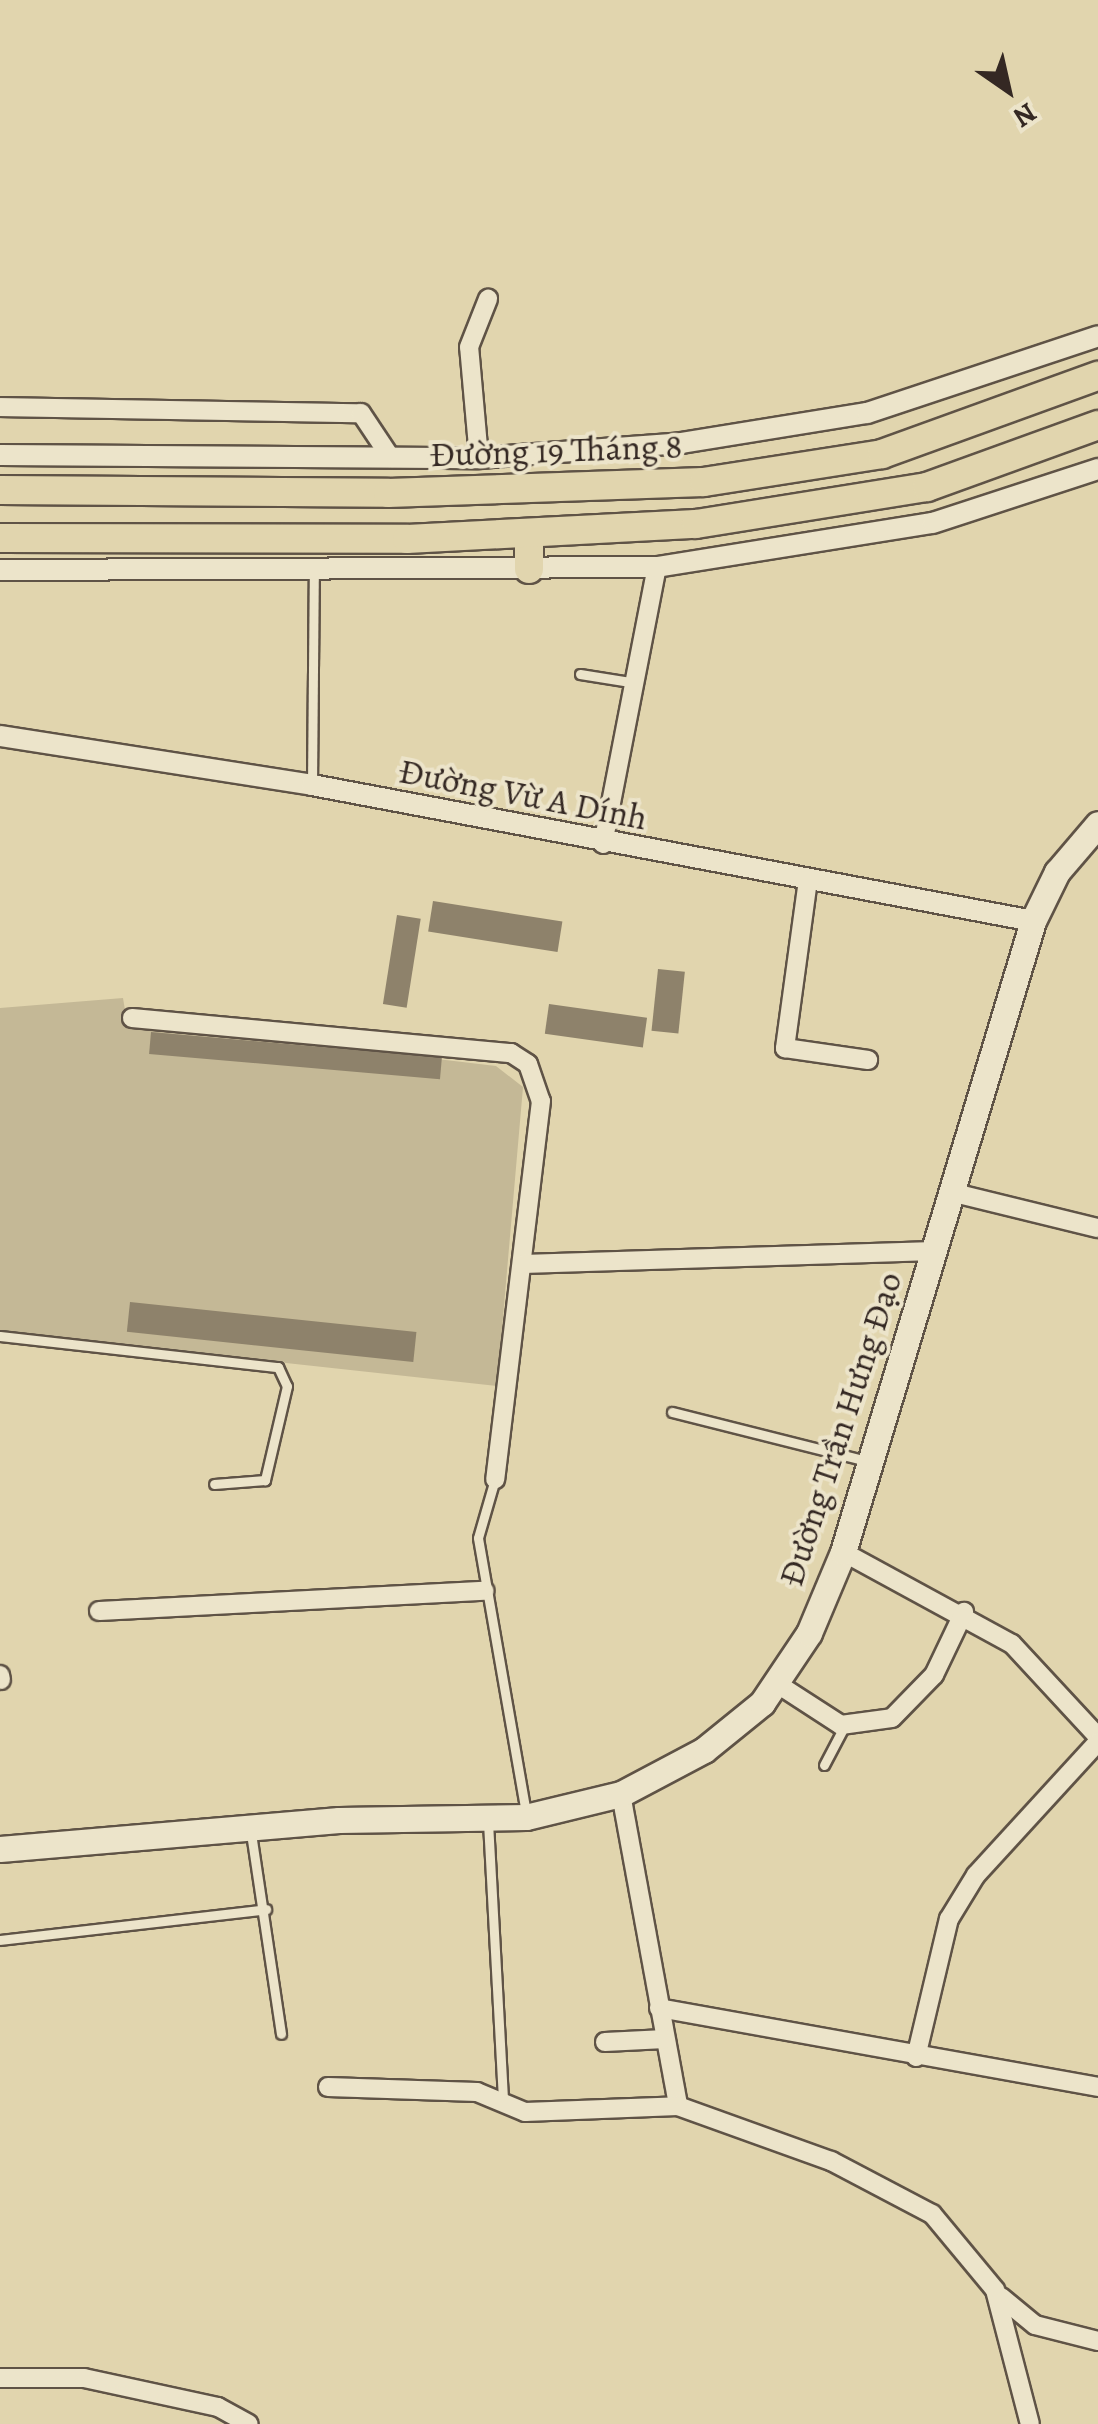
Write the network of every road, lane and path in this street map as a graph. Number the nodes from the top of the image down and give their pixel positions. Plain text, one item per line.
1 (488, 299) dead end
2 (1098, 336) edge
3 (1098, 376) edge
4 (0, 407) edge
5 (1096, 431) edge
6 (0, 456) edge
7 (391, 458) junction
8 (479, 458) junction
9 (1098, 470) edge
10 (0, 490) edge
11 (529, 535) junction
12 (0, 538) edge
13 (657, 567) junction
14 (529, 569) junction
15 (0, 570) edge
16 (314, 570) junction
17 (580, 674) dead end
18 (636, 683) junction
19 (0, 736) edge
20 (312, 784) junction
21 (1098, 824) edge
22 (603, 844) junction
23 (808, 880) junction
24 (1033, 921) junction
25 (132, 1018) dead end
26 (868, 1060) dead end
27 (954, 1193) junction
28 (1098, 1228) edge
29 (933, 1252) junction
30 (524, 1264) junction
31 (0, 1336) edge
32 (672, 1412) dead end
33 (867, 1461) junction
34 (495, 1479) joint
35 (214, 1484) dead end
36 (843, 1552) junction
37 (484, 1591) junction
38 (98, 1611) dead end
39 (964, 1612) junction
40 (776, 1683) junction
41 (845, 1725) junction
42 (1098, 1740) edge
43 (824, 1765) dead end
44 (621, 1794) junction
45 (526, 1817) junction
46 (488, 1822) junction
47 (250, 1830) junction
48 (0, 1848) edge
49 (266, 1909) junction
50 (0, 1940) edge
51 (659, 2008) junction
52 (280, 2034) dead end
53 (665, 2039) junction
54 (606, 2042) dead end
55 (916, 2057) junction
56 (328, 2087) dead end
57 (1098, 2087) edge
58 (503, 2096) junction
59 (678, 2106) junction
60 (995, 2290) junction
61 (1098, 2341) edge
62 (0, 2378) edge
63 (248, 2424) edge
64 (1030, 2424) edge

1 - 8 street
2 - 8 street, Đường 19 Tháng 8
3 - 10 highway, Đường 19 Tháng 8
4 - 7 street
5 - 11 highway
6 - 7 street, Đường 19 Tháng 8
7 - 8 street, Đường 19 Tháng 8
9 - 13 street
11 - 12 highway
11 - 14 highway
13 - 14 street
13 - 18 street
14 - 16 street
15 - 16 street
16 - 20 lane
17 - 18 lane
18 - 22 street
19 - 20 street, Đường Vừ A Dính
20 - 22 street, Đường Vừ A Dính
21 - 24 main road, Đường Trần Hưng Đạo
22 - 23 street, Đường Vừ A Dính
23 - 24 street, Đường Vừ A Dính
23 - 26 street
24 - 27 main road, Đường Trần Hưng Đạo
25 - 30 street
27 - 28 street
27 - 29 main road, Đường Trần Hưng Đạo
29 - 30 street
29 - 33 main road, Đường Trần Hưng Đạo
30 - 34 street
31 - 35 lane
32 - 33 lane
33 - 36 main road, Đường Trần Hưng Đạo
34 - 37 lane
36 - 39 street
36 - 40 main road, Đường Trần Hưng Đạo
37 - 38 street
37 - 45 lane
39 - 41 street
39 - 42 street
40 - 41 street
40 - 44 main road, Đường Trần Hưng Đạo
41 - 43 lane
42 - 55 street
44 - 45 main road, Đường Trần Hưng Đạo
44 - 51 street
45 - 46 main road, Đường Trần Hưng Đạo
46 - 47 main road, Đường Trần Hưng Đạo
46 - 58 lane
47 - 48 main road, Đường Trần Hưng Đạo
47 - 49 lane
49 - 50 lane
49 - 52 lane
51 - 53 street
51 - 55 street
53 - 54 street
53 - 59 street
55 - 57 street
56 - 58 street
58 - 59 street
59 - 60 street
60 - 61 street
60 - 64 street
62 - 63 street

